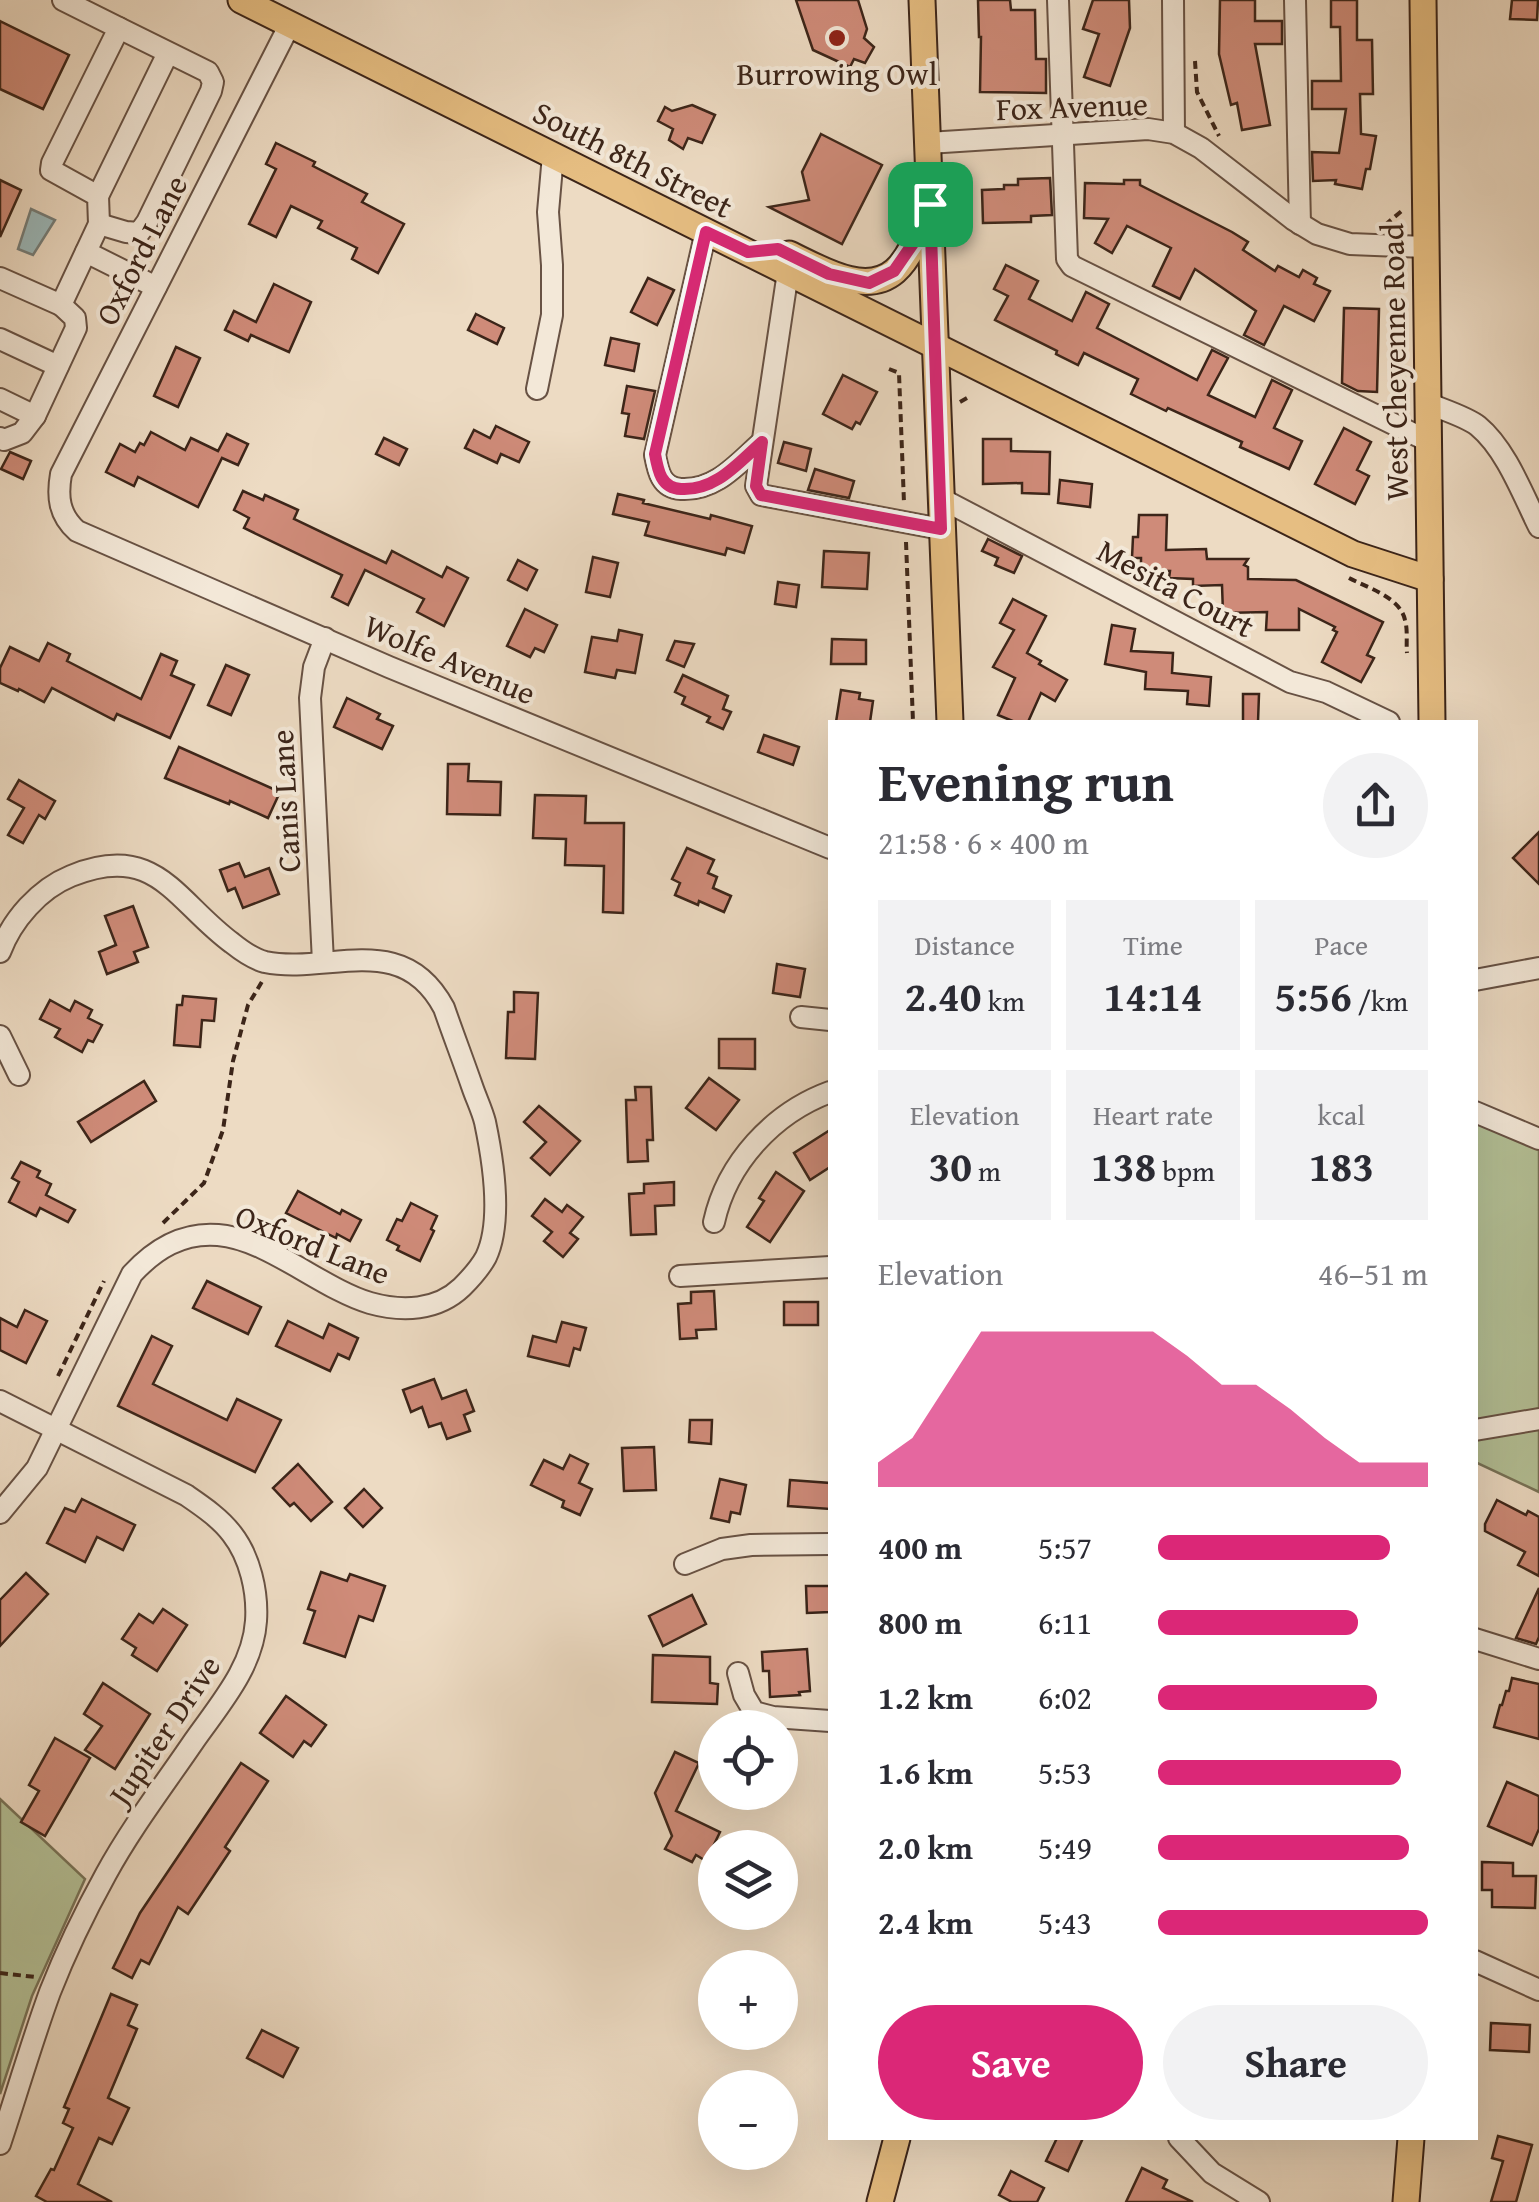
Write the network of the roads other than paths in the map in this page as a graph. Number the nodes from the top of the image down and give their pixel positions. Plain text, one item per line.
1 (63, 0) edge
2 (241, 0) edge
3 (922, 0) edge
4 (1058, 0) edge
5 (1172, 0) edge
6 (1294, 0) edge
7 (1423, 0) edge
8 (290, 24) junction
9 (119, 28) junction
10 (168, 52) junction
11 (1174, 132) junction
12 (1063, 135) junction
13 (928, 142) junction
14 (553, 155) junction
15 (98, 196) junction
16 (930, 204) junction
17 (100, 224) junction
18 (1300, 224) junction
19 (706, 232) junction
20 (1424, 247) junction
21 (86, 252) junction
22 (748, 252) junction
23 (788, 272) junction
24 (0, 278) edge
25 (156, 287) junction
26 (61, 305) junction
27 (0, 339) edge
28 (935, 346) junction
29 (58, 366) junction
30 (537, 389) dead end
31 (0, 400) edge
32 (1428, 403) junction
33 (35, 416) junction
34 (0, 438) edge
35 (1428, 441) junction
36 (762, 442) junction
37 (1516, 479) junction
38 (1539, 481) edge
39 (940, 498) junction
40 (60, 507) joint
41 (1539, 528) edge
42 (941, 529) junction
43 (1430, 579) junction
44 (324, 638) junction
45 (950, 720) edge
46 (1385, 720) edge
47 (1432, 720) edge
48 (828, 847) edge
49 (0, 952) edge
50 (322, 962) junction
51 (1539, 968) edge
52 (1478, 979) edge
53 (801, 1017) dead end
54 (828, 1020) edge
55 (0, 1036) edge
56 (19, 1075) dead end
57 (828, 1093) edge
58 (1478, 1113) edge
59 (1539, 1140) edge
60 (714, 1222) dead end
61 (828, 1268) edge
62 (680, 1276) dead end
63 (0, 1401) edge
64 (1539, 1419) edge
65 (57, 1428) junction
66 (1478, 1429) edge
67 (0, 1513) edge
68 (828, 1544) edge
69 (685, 1564) dead end
70 (1478, 1640) edge
71 (1539, 1659) edge
72 (738, 1673) dead end
73 (828, 1721) edge
74 (1478, 1962) edge
75 (1539, 1990) edge
76 (896, 2140) edge
77 (1180, 2140) edge
78 (1412, 2140) edge
79 (0, 2144) edge
80 (880, 2202) edge
81 (1259, 2202) edge
82 (1406, 2202) edge

1 - 9 street
2 - 8 main road, South 8th Street
3 - 13 main road
4 - 12 street
5 - 11 street
6 - 18 street
7 - 20 main road, West Cheyenne Road
8 - 14 main road, South 8th Street
8 - 25 street, Oxford Lane
9 - 10 street
9 - 15 street
10 - 15 street
10 - 17 street
11 - 12 street, Fox Avenue
11 - 18 street, Fox Avenue
12 - 13 street, Fox Avenue
12 - 35 street
13 - 16 main road
14 - 19 main road, South 8th Street
14 - 30 street
15 - 17 street
16 - 22 main road
16 - 28 main road
17 - 21 street
18 - 20 street, Fox Avenue
19 - 22 main road, South 8th Street
19 - 36 street
20 - 32 main road, West Cheyenne Road
21 - 25 street
21 - 26 street
22 - 23 main road, South 8th Street
23 - 28 main road, South 8th Street
23 - 36 street
24 - 26 street
25 - 40 street, Oxford Lane
26 - 29 street
27 - 29 street
28 - 39 main road
28 - 43 main road, South 8th Street
29 - 33 street
31 - 33 street
32 - 35 main road, West Cheyenne Road
32 - 37 street
33 - 34 street
35 - 43 main road, West Cheyenne Road
36 - 42 street
37 - 38 street
37 - 41 street
39 - 42 main road
39 - 46 street, Mesita Court
40 - 44 street, Wolfe Avenue
42 - 45 main road
43 - 47 main road, West Cheyenne Road
44 - 48 street, Wolfe Avenue
44 - 50 street, Canis Lane
49 - 50 street, Oxford Lane
50 - 65 street, Oxford Lane
51 - 52 street
53 - 54 street
55 - 56 street
57 - 60 street
58 - 59 street
61 - 62 street
63 - 65 street, Jupiter Drive
64 - 66 street
65 - 67 street, Oxford Lane
65 - 79 street, Jupiter Drive
68 - 69 street
70 - 71 street
72 - 73 street
74 - 75 street
76 - 80 main road
77 - 81 street
78 - 82 main road

